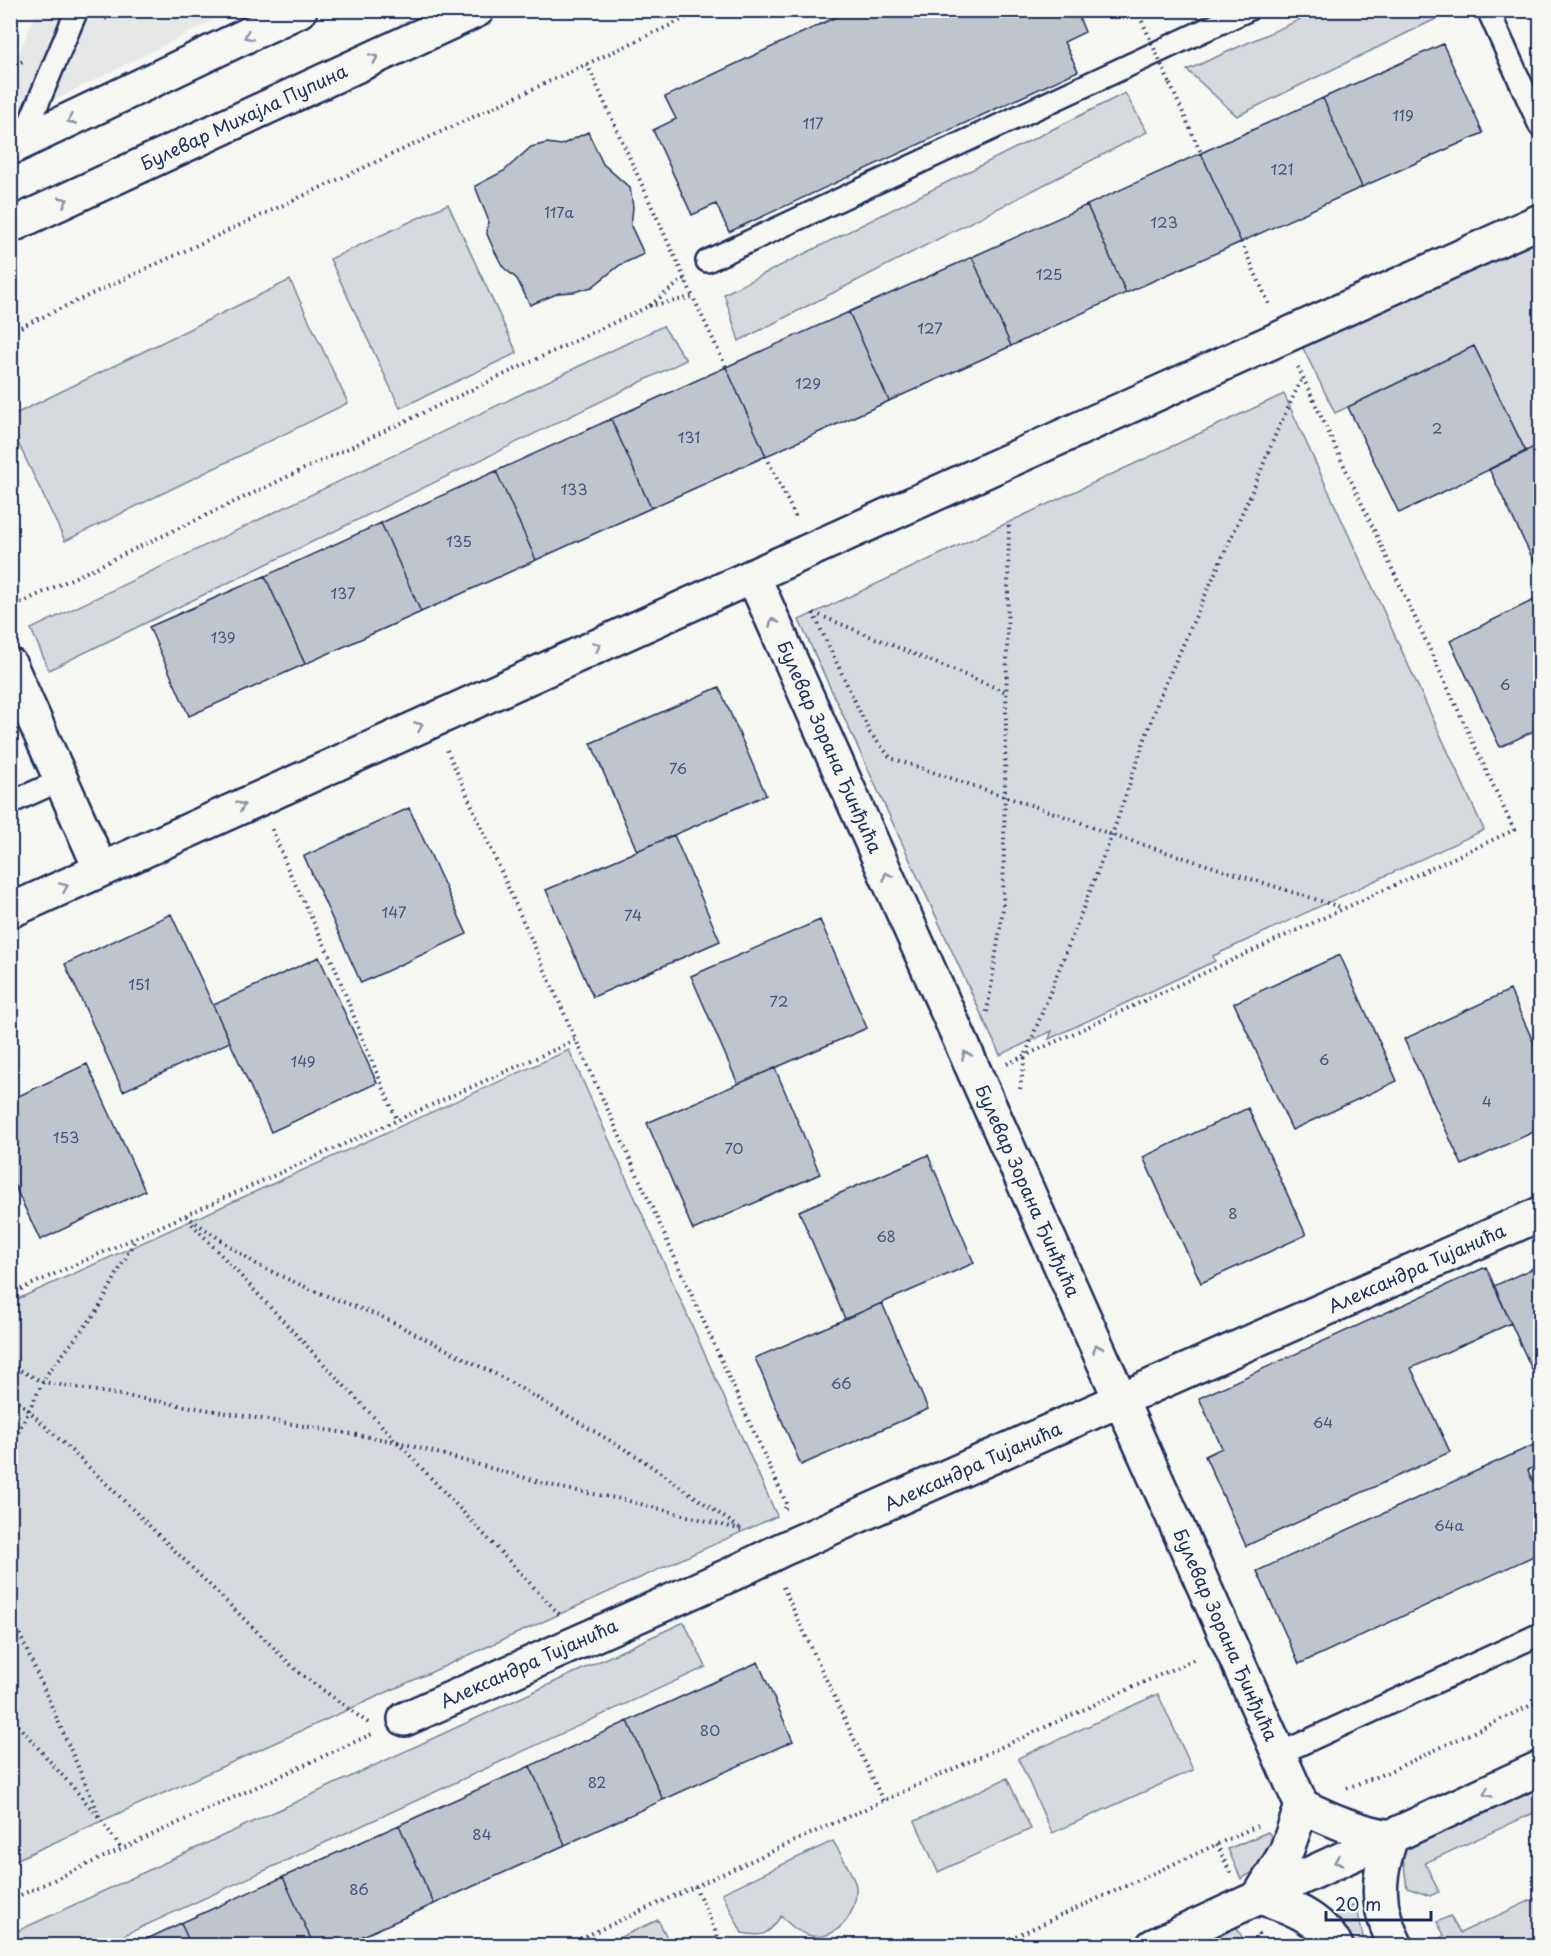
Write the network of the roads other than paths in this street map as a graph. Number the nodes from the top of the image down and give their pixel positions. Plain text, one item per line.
1 (77, 10) edge
2 (300, 10) edge
3 (477, 10) edge
4 (1248, 10) edge
5 (1488, 10) edge
6 (1540, 126) edge
7 (16, 146) edge
8 (1540, 221) edge
9 (10, 225) edge
10 (707, 261) road end
11 (753, 576) junction
12 (10, 665) edge
13 (61, 780) junction
14 (10, 803) edge
15 (101, 870) junction
16 (10, 911) edge
17 (1540, 1214) edge
18 (1121, 1401) junction
19 (1540, 1634) edge
20 (405, 1719) dead end
21 (1279, 1754) junction
22 (1540, 1768) edge
23 (1302, 1806) junction
24 (1391, 1837) junction
25 (1247, 1890) junction
26 (1153, 1946) edge
27 (1336, 1946) edge
28 (1396, 1946) edge

1 - 7 lane
2 -> 7 street
9 -> 3 street, Булевар Михајла Пупина
4 - 10 lane
5 - 6 lane
8 - 11 street
15 -> 11 street
18 -> 11 street, Булевар Зорана Ђинђића
12 - 13 street
13 - 14 lane
13 - 15 street
16 -> 15 street
17 - 18 street, Александра Тијанића
18 - 20 street, Александра Тијанића
18 - 21 street, Булевар Зорана Ђинђића
19 - 21 lane
21 - 23 street, Булевар Зорана Ђинђића
22 -> 24 street
23 - 24 street
23 - 25 street
24 -> 25 street
24 - 28 street
25 - 26 street
25 - 27 street

